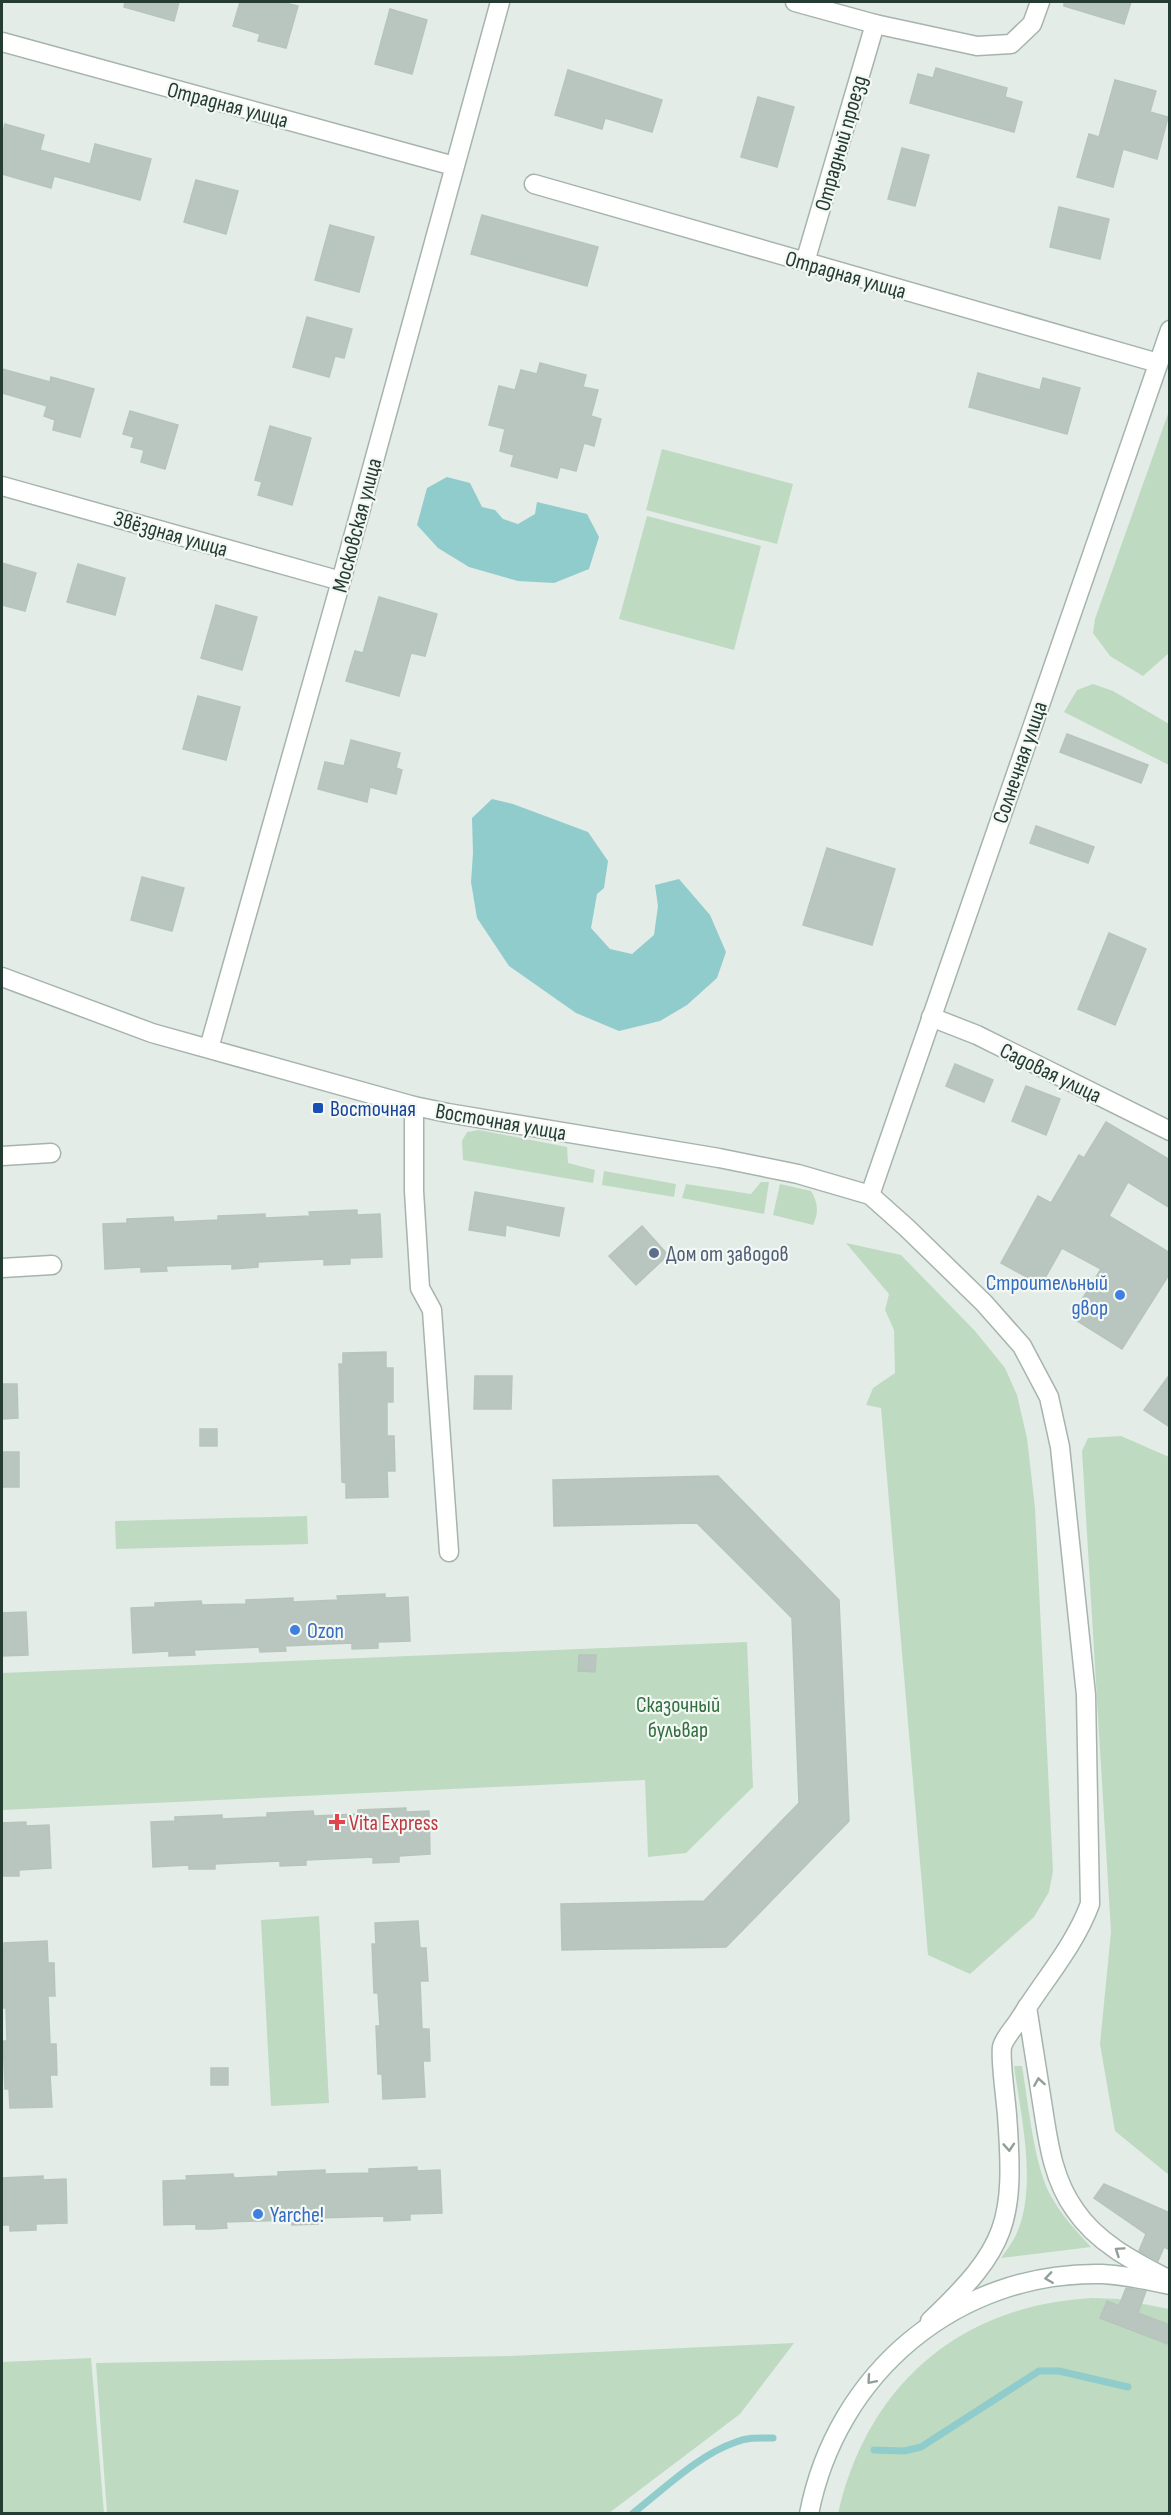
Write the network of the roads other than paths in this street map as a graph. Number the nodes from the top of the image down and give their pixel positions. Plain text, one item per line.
1 (500, 2) edge
2 (795, 2) edge
3 (1040, 2) edge
4 (875, 24) junction
5 (2, 42) edge
6 (454, 166) junction
7 (534, 184) dead end
8 (805, 262) junction
9 (1170, 330) edge
10 (1158, 363) junction
11 (2, 486) edge
12 (341, 581) junction
13 (2, 977) edge
14 (931, 1017) junction
15 (209, 1048) junction
16 (414, 1106) junction
17 (1170, 1131) edge
18 (51, 1153) dead end
19 (2, 1156) edge
20 (870, 1195) junction
21 (52, 1265) dead end
22 (2, 1268) edge
23 (449, 1552) dead end
24 (1027, 2007) junction
25 (1170, 2280) edge
26 (1170, 2285) edge
27 (912, 2338) junction
28 (830, 2446) junction
29 (797, 2514) edge
30 (809, 2514) edge

1 - 6 street, Московская улица
2 - 4 street
3 - 4 street
4 - 8 street, Отрадный проезд
5 - 6 street, Отрадная улица
6 - 12 street, Московская улица
7 - 8 street, Отрадная улица
8 - 10 street, Отрадная улица
9 - 10 street, Солнечная улица
10 - 14 street, Солнечная улица
11 - 12 street, Звёздная улица
12 - 15 street, Московская улица
13 - 15 street, Восточная улица
14 - 17 street, Садовая улица
14 - 20 street, Солнечная улица
15 - 16 street, Восточная улица
16 - 20 street, Восточная улица
16 - 23 street
18 - 19 street
20 - 24 street
21 - 22 street
25 -> 24 street
24 -> 27 street
26 -> 27 street
27 -> 28 street
28 - 29 street
28 - 30 street

